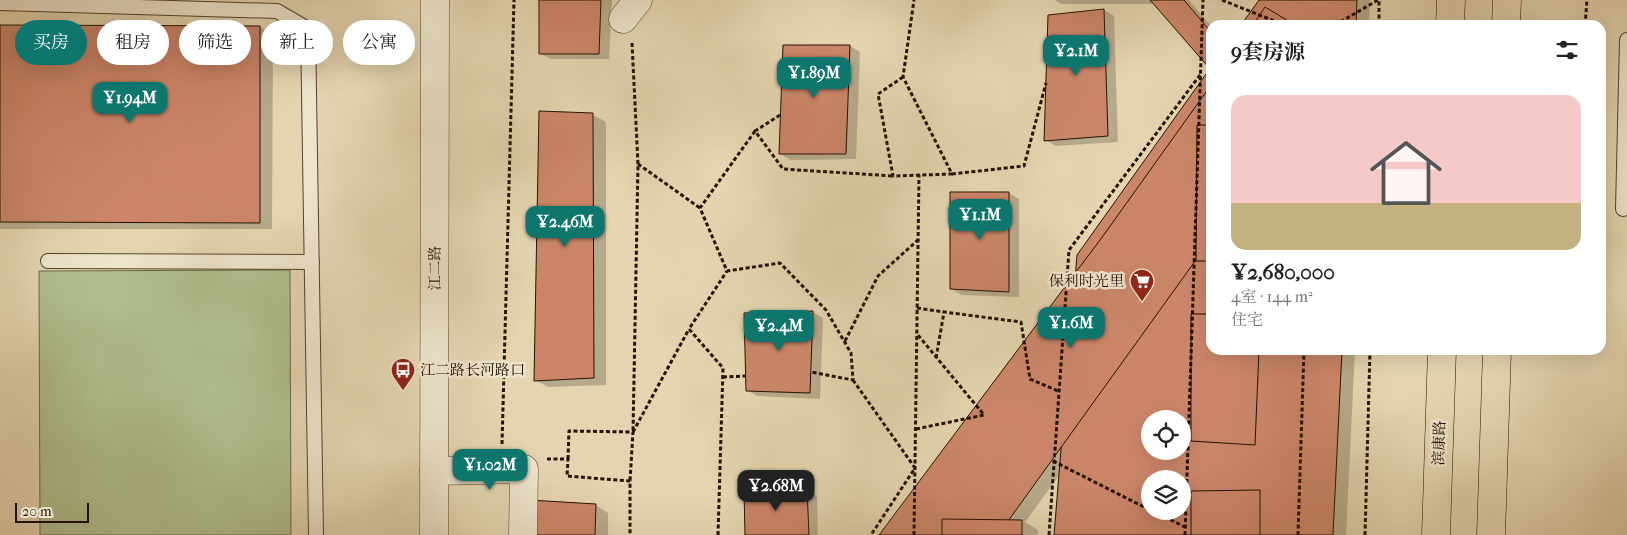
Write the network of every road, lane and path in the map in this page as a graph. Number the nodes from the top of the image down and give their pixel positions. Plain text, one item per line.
1 (436, 0) edge
2 (514, 0) edge
3 (914, 0) edge
4 (1203, 0) edge
5 (1222, 0) edge
6 (1379, 0) edge
7 (1451, 0) edge
8 (1507, 0) edge
9 (1586, 0) edge
10 (0, 3) edge
11 (631, 20) edge
12 (1272, 20) edge
13 (1343, 20) edge
14 (1379, 20) edge
15 (1450, 20) edge
16 (1506, 20) edge
17 (1585, 20) edge
18 (1627, 40) edge
19 (1201, 75) junction
20 (903, 77) junction
21 (1046, 83) dead end
22 (780, 115) dead end
23 (755, 131) junction
24 (638, 164) junction
25 (952, 174) junction
26 (919, 175) junction
27 (894, 176) junction
28 (700, 208) junction
29 (1622, 209) dead end
30 (918, 239) junction
31 (48, 261) dead end
32 (312, 262) junction
33 (727, 271) junction
34 (917, 308) junction
35 (944, 312) junction
36 (690, 329) junction
37 (917, 334) junction
38 (845, 342) junction
39 (1304, 355) edge
40 (1370, 355) edge
41 (1442, 355) edge
42 (1497, 355) edge
43 (936, 358) junction
44 (811, 372) dead end
45 (745, 376) dead end
46 (723, 377) junction
47 (852, 380) junction
48 (1058, 391) junction
49 (916, 429) junction
50 (632, 432) junction
51 (502, 446) dead end
52 (539, 459) dead end
53 (568, 459) junction
54 (1053, 461) junction
55 (915, 468) junction
56 (434, 471) junction
57 (630, 481) junction
58 (1141, 505) edge
59 (1171, 520) edge
60 (1185, 527) junction
61 (316, 535) edge
62 (434, 535) edge
63 (523, 535) edge
64 (630, 535) edge
65 (718, 535) edge
66 (872, 535) edge
67 (914, 535) edge
68 (1049, 535) edge
69 (1184, 535) edge
70 (1298, 535) edge
71 (1365, 535) edge
72 (1436, 535) edge
73 (1491, 535) edge

1 - 56 street, 江二路
2 - 51 path
3 - 20 path
4 - 19 path
5 - 12 path
6 - 13 path
6 - 14 path
7 - 15 main road
8 - 16 main road
9 - 17 path
10 - 32 lane
11 - 24 path
18 - 29 lane
19 - 48 path
19 - 60 path
20 - 25 path
20 - 27 path
21 - 25 path
22 - 23 path
23 - 27 path
23 - 28 path
24 - 28 path
24 - 50 path
25 - 26 path
26 - 27 path
26 - 30 path
28 - 33 path
30 - 34 path
30 - 38 path
31 - 32 lane
32 - 61 lane
33 - 36 path
33 - 38 path
34 - 35 path
34 - 37 path
35 - 43 path
35 - 48 path
36 - 46 path
36 - 50 path
37 - 43 path
37 - 49 path
38 - 47 path
39 - 70 path
40 - 71 path
41 - 72 main road, 滨康路
42 - 73 main road
43 - 49 path
44 - 47 path
45 - 46 path
46 - 65 path
47 - 55 path
48 - 54 path
49 - 55 path
50 - 53 path
50 - 57 path
52 - 53 path
53 - 57 path
54 - 58 path
54 - 68 path
55 - 66 path
55 - 67 path
56 - 62 street, 江二路
56 - 63 street
57 - 64 path
59 - 60 path
60 - 69 path

